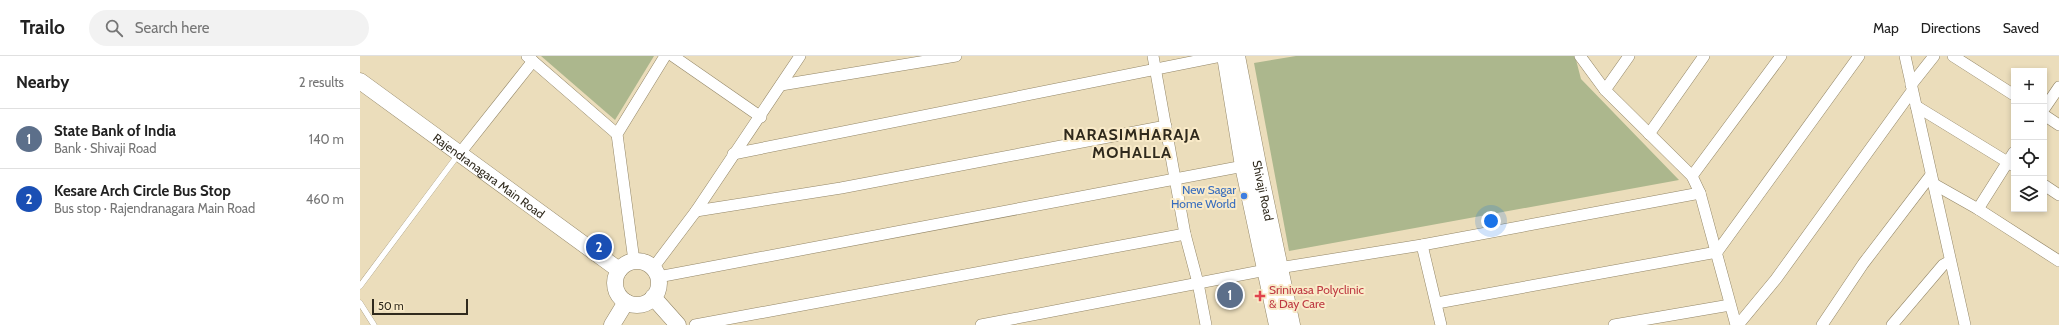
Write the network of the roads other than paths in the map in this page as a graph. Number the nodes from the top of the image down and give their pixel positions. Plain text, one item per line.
1 (665, 56) edge
2 (673, 56) edge
3 (800, 56) edge
4 (956, 56) edge
5 (1153, 56) edge
6 (1221, 56) edge
7 (1225, 56) edge
8 (1237, 56) edge
9 (1580, 56) edge
10 (1630, 56) edge
11 (1704, 56) edge
12 (1781, 56) edge
13 (1859, 56) edge
14 (1905, 56) edge
15 (1934, 56) edge
16 (1953, 56) edge
17 (530, 59) edge
18 (1155, 69) junction
19 (360, 80) edge
20 (781, 86) junction
21 (2059, 87) edge
22 (1912, 88) junction
23 (1605, 90) junction
24 (2011, 93) edge
25 (2047, 105) edge
26 (1916, 106) junction
27 (761, 117) junction
28 (2047, 117) edge
29 (2059, 125) edge
30 (1166, 126) junction
31 (617, 134) junction
32 (1649, 134) junction
33 (460, 153) junction
34 (733, 154) junction
35 (2011, 164) edge
36 (1250, 165) junction
37 (1692, 176) junction
38 (1175, 178) junction
39 (1932, 179) junction
40 (2047, 187) edge
41 (1700, 193) junction
42 (2059, 195) edge
43 (1978, 209) junction
44 (696, 211) junction
45 (1185, 234) junction
46 (1422, 245) junction
47 (1717, 252) junction
48 (634, 261) junction
49 (1950, 261) junction
50 (2059, 261) edge
51 (1273, 269) junction
52 (619, 270) junction
53 (656, 272) junction
54 (1198, 283) junction
55 (360, 286) edge
56 (653, 298) junction
57 (626, 302) junction
58 (360, 303) edge
59 (1437, 303) junction
60 (1730, 305) junction
61 (374, 325) edge
62 (612, 325) edge
63 (678, 325) edge
64 (695, 325) edge
65 (981, 325) edge
66 (1206, 325) edge
67 (1277, 325) edge
68 (1292, 325) edge
69 (1441, 325) edge
70 (1614, 325) edge
71 (1737, 325) edge
72 (1822, 325) edge
73 (1892, 325) edge
74 (1965, 325) edge

1 - 31 street
2 - 27 street
3 - 20 street
4 - 20 street
5 - 18 street
6 - 18 street
7 - 36 street
8 - 36 street, Shivaji Road
9 - 23 street
10 - 23 street
11 - 32 street
12 - 37 street
13 - 47 street
14 - 22 street
15 - 22 street
16 - 24 street
17 - 31 street
17 - 33 street
18 - 30 street
18 - 34 street
19 - 33 street, Rajendranagara Main Road
20 - 27 street
21 - 25 street
22 - 26 street
22 - 71 street
23 - 32 street
26 - 35 street
26 - 39 street
27 - 34 street
28 - 29 street
30 - 38 street
30 - 44 street
31 - 48 street
32 - 37 street
33 - 52 street, Rajendranagara Main Road
33 - 55 lane
34 - 44 street
35 - 43 street
36 - 38 street
36 - 51 street, Shivaji Road
37 - 41 street
38 - 45 street
38 - 53 street
39 - 43 street
39 - 49 street
39 - 72 street
40 - 42 street
41 - 46 street
41 - 47 street
43 - 50 street
44 - 53 street
45 - 54 street
45 - 64 street
46 - 51 street
46 - 59 street
47 - 59 street
47 - 60 street
48 - 52 street
48 - 53 street
49 - 73 street
49 - 74 street
51 - 54 street
51 - 67 street
51 - 68 street, Shivaji Road
52 - 57 street
53 - 56 street
54 - 65 street
54 - 66 street
56 - 57 street
56 - 63 street
57 - 62 street
58 - 61 lane
59 - 69 street
60 - 70 street
60 - 71 street

